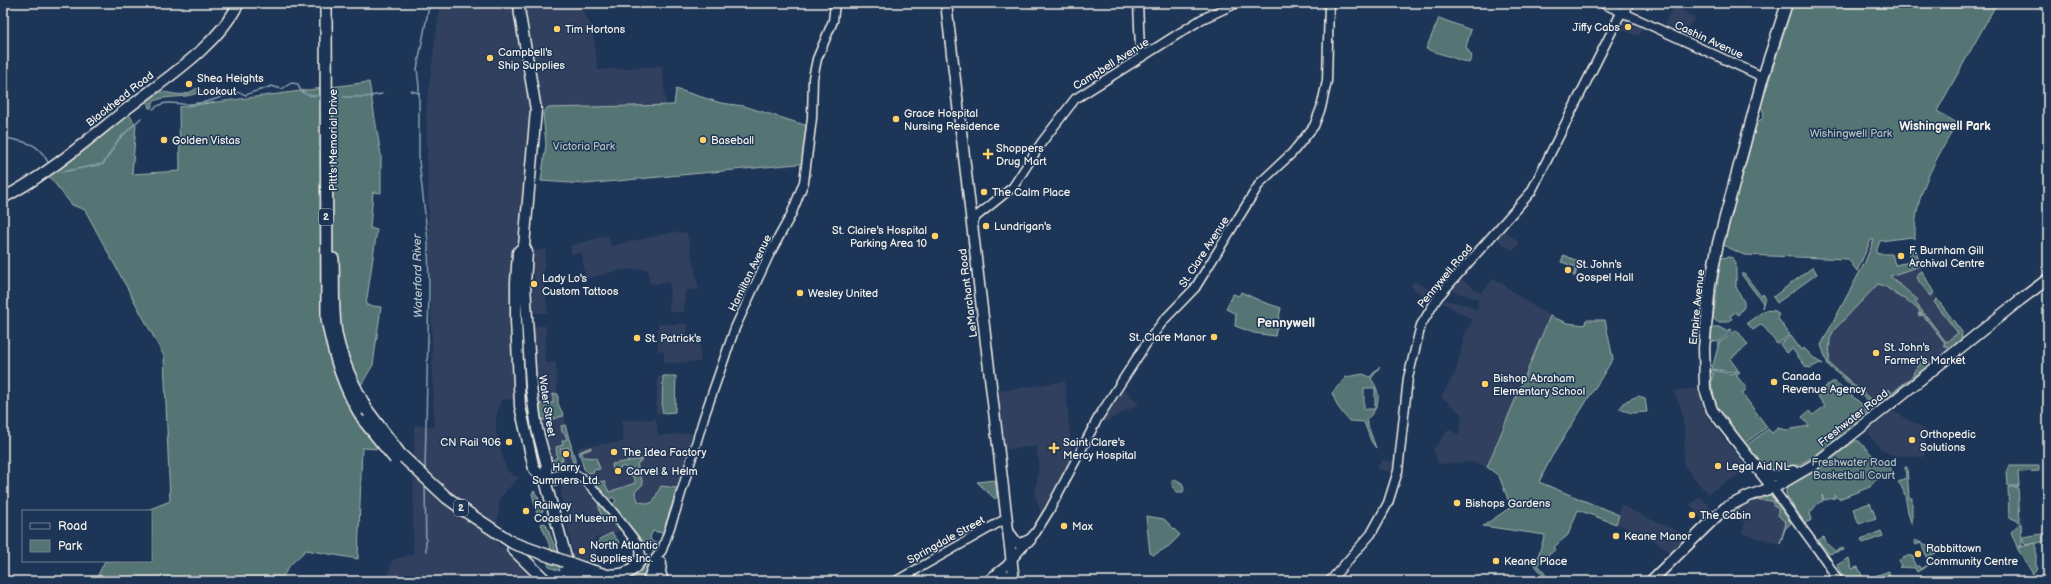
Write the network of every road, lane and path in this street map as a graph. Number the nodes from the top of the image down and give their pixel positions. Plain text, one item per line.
1 (239, 3) edge
2 (326, 3) edge
3 (333, 3) edge
4 (519, 3) edge
5 (835, 3) edge
6 (946, 3) edge
7 (1138, 3) edge
8 (1237, 3) edge
9 (1330, 3) edge
10 (1602, 3) edge
11 (1630, 3) edge
12 (1787, 3) edge
13 (1623, 12) junction
14 (1144, 56) junction
15 (1763, 77) junction
16 (3, 198) edge
17 (972, 222) junction
18 (2048, 279) edge
19 (1825, 456) junction
20 (1756, 468) junction
21 (545, 480) junction
22 (1772, 487) junction
23 (1007, 518) junction
24 (1010, 534) junction
25 (1030, 540) junction
26 (513, 549) junction
27 (662, 550) junction
28 (641, 558) joint
29 (1012, 559) junction
30 (661, 563) junction
31 (602, 578) edge
32 (990, 578) edge
33 (546, 581) edge
34 (570, 581) edge
35 (625, 581) edge
36 (647, 581) edge
37 (654, 581) edge
38 (664, 581) edge
39 (896, 581) edge
40 (1014, 581) edge
41 (1330, 581) edge
42 (1651, 581) edge
43 (1838, 581) edge

1 - 16 main road, Blackhead Road
2 - 26 highway, Pitt's Memorial Drive / 2, bridge
3 - 31 highway, Pitt's Memorial Drive / 2, bridge
4 - 21 main road
5 - 27 street, Hamilton Avenue
6 - 17 main road, LeMarchant Road
7 - 14 street
8 - 14 street, Campbell Avenue
9 - 25 street, St. Clare Avenue
10 - 13 street, Cashin Avenue
11 - 13 street, Pennywell Road
12 - 15 main road, Empire Avenue
13 - 15 street, Cashin Avenue
13 - 41 street, Pennywell Road
14 - 17 street, Campbell Avenue
15 - 20 main road, Empire Avenue
17 - 23 main road, LeMarchant Road
18 - 19 main road, Freshwater Road
19 - 20 main road
19 - 22 main road, Freshwater Road
20 - 22 main road, Empire Avenue
21 - 28 street
21 - 34 main road
22 - 42 main road, Freshwater Road
22 - 43 street, Empire Avenue
23 - 24 main road, LeMarchant Road
23 - 39 street, Springdale Street
24 - 25 main road
24 - 29 main road, LeMarchant Road
25 - 29 street, St. Clare Avenue
26 - 31 highway, Pitt's Memorial Drive / 2, bridge
26 - 33 highway
27 - 30 street, Hamilton Avenue
27 - 36 street, Hamilton Avenue
28 - 31 highway
29 - 32 street, St. Clare Avenue
29 - 40 main road, LeMarchant Road
30 - 37 street, Hamilton Avenue
30 - 38 main road
31 - 35 highway, Pitt's Memorial Drive / 2
32 - 40 main road

